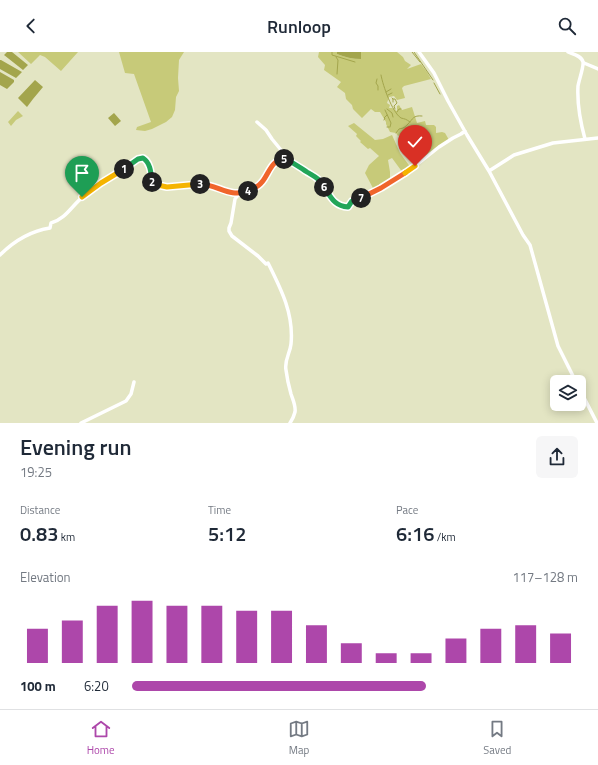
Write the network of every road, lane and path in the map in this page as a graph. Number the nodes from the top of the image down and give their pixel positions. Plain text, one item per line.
1 (419, 52) edge
2 (568, 52) edge
3 (584, 63) junction
4 (598, 69) edge
5 (257, 122) dead end
6 (465, 131) junction
7 (598, 138) edge
8 (585, 139) junction
9 (284, 160) junction
10 (489, 171) junction
11 (228, 192) junction
12 (239, 194) junction
13 (235, 199) junction
14 (0, 255) edge
15 (572, 375) edge
16 (134, 382) dead end
17 (586, 402) edge
18 (81, 423) edge
19 (290, 423) edge
20 (597, 423) edge

1 - 6 street
2 - 3 street
3 - 4 street
3 - 8 street
5 - 9 street
6 - 9 street
6 - 10 street
7 - 8 street
8 - 10 street
9 - 12 street
10 - 15 street
11 - 12 street
11 - 13 street
11 - 14 street
12 - 13 street
13 - 19 street
16 - 18 street
17 - 20 street

